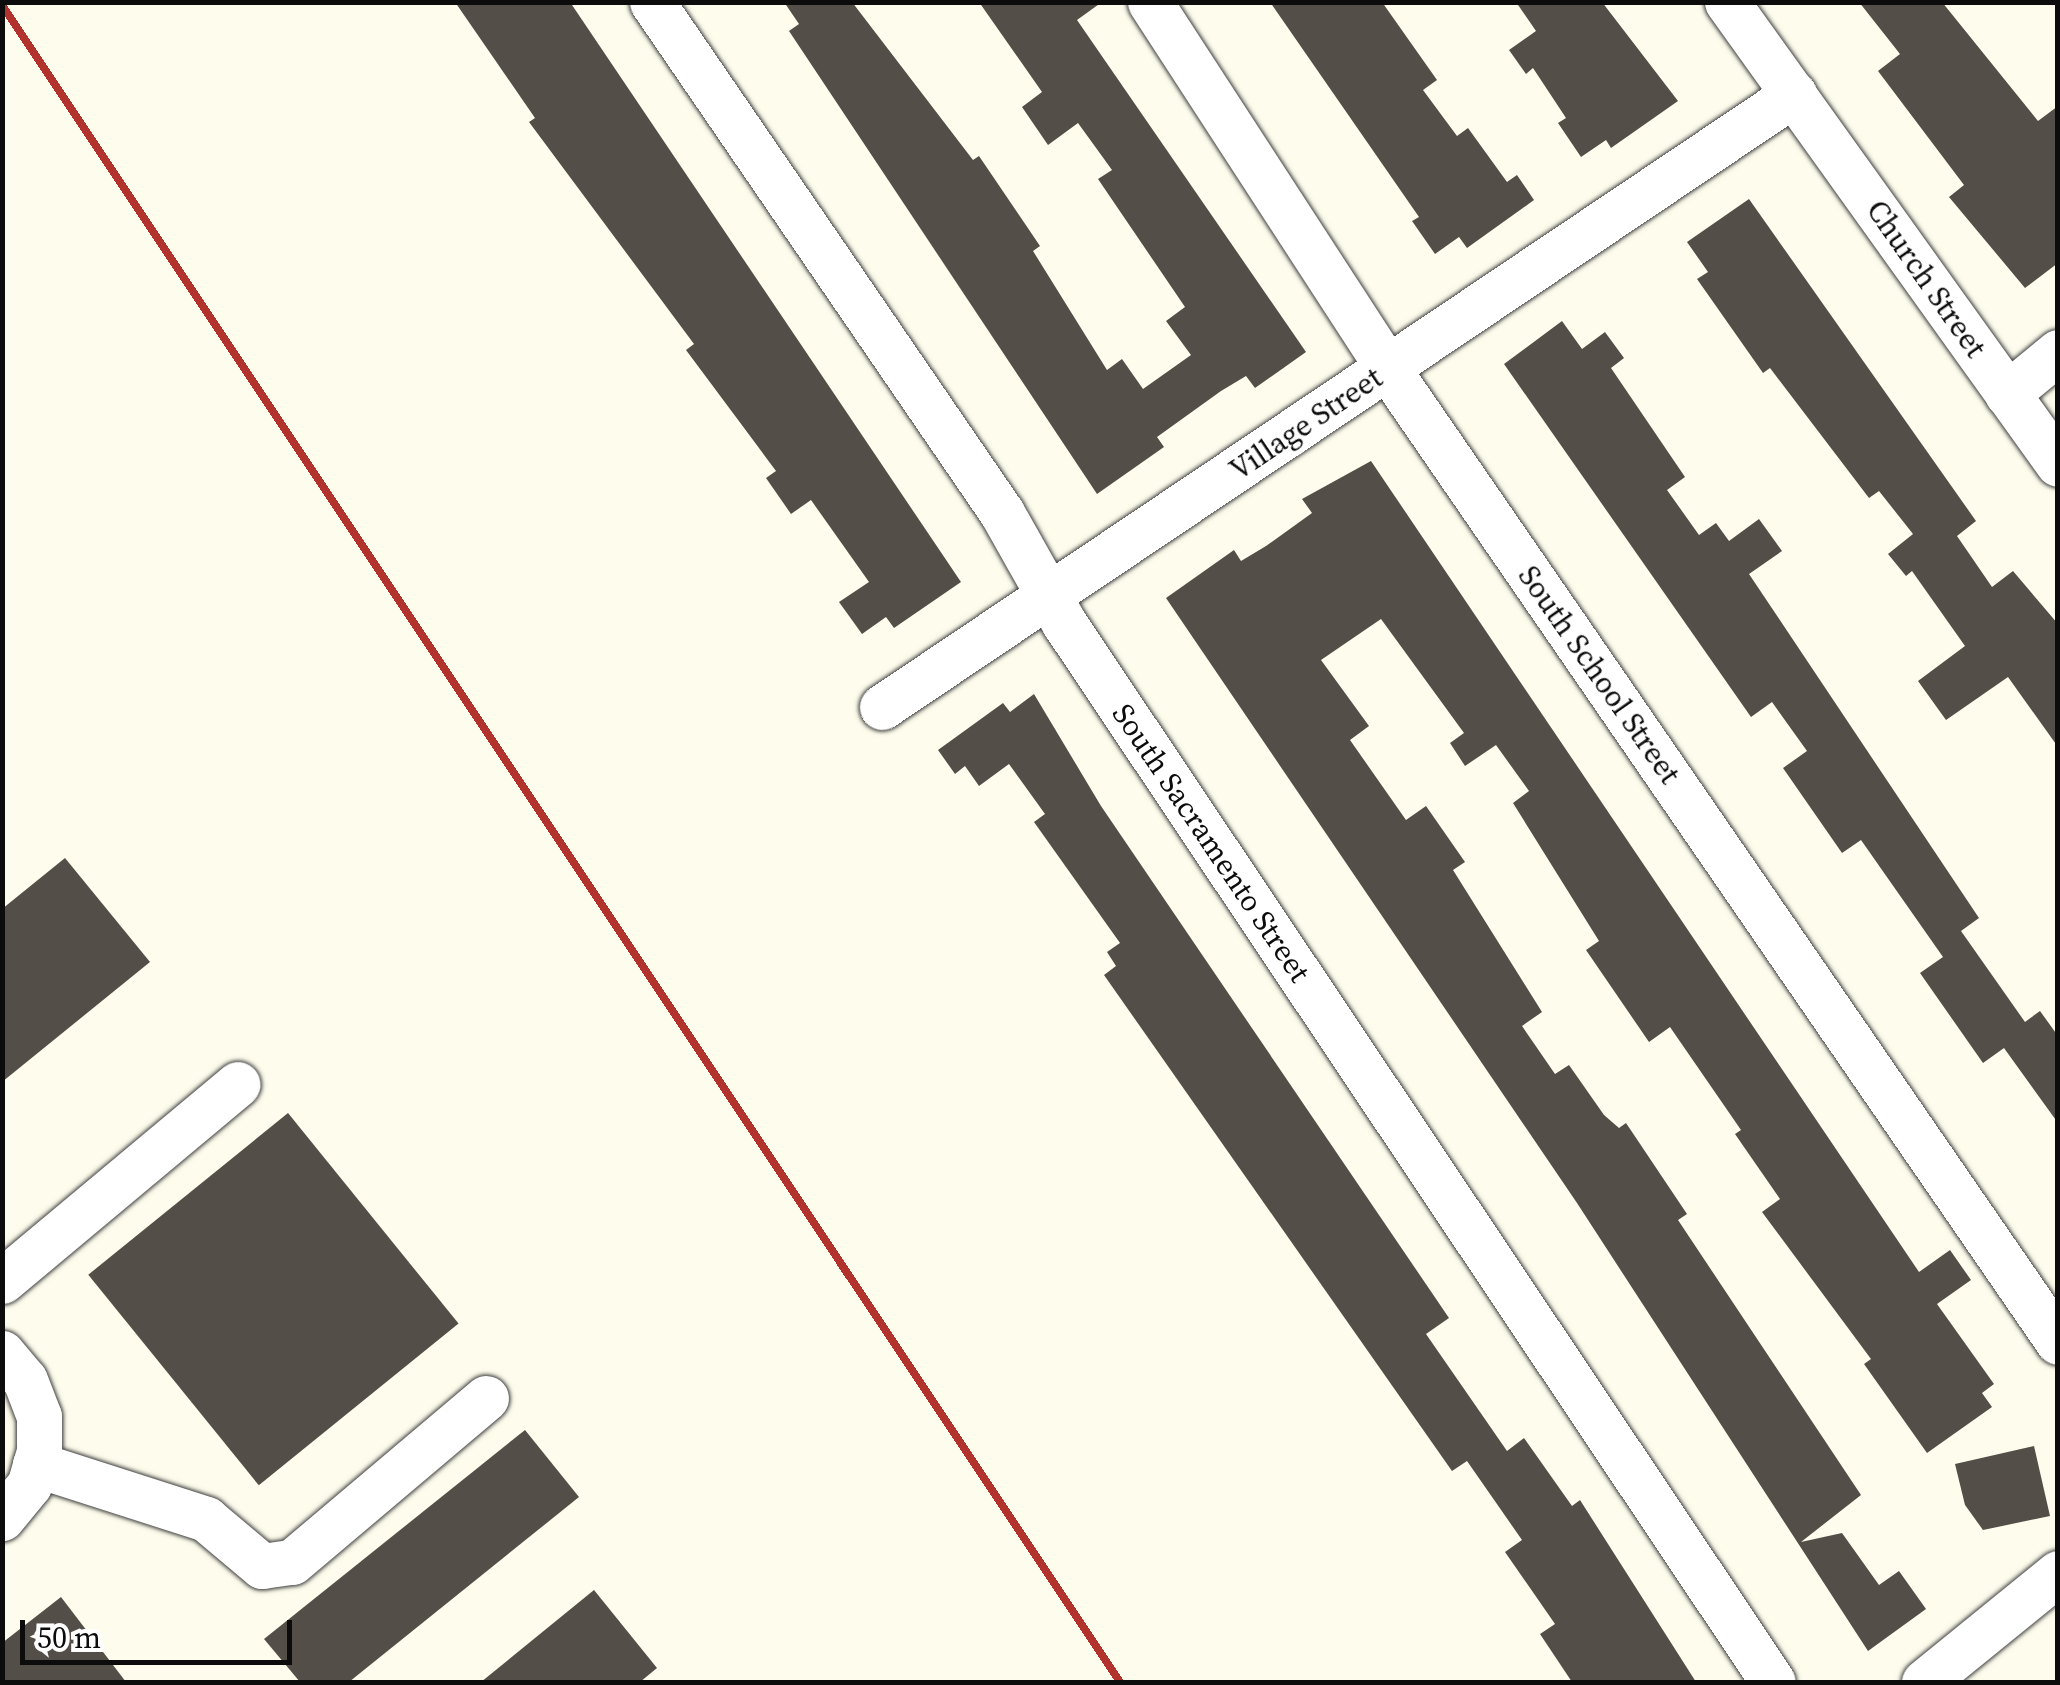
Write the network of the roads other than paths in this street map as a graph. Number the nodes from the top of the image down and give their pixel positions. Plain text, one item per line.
1 (652, 2) edge
2 (1150, 2) edge
3 (1727, 2) edge
4 (1794, 94) junction
5 (2058, 352) edge
6 (1388, 369) junction
7 (2007, 394) junction
8 (2058, 464) edge
9 (1048, 596) junction
10 (882, 707) dead end
11 (238, 1084) dead end
12 (2, 1281) edge
13 (2058, 1342) edge
14 (2, 1353) edge
15 (486, 1398) dead end
16 (37, 1458) junction
17 (2, 1518) edge
18 (2058, 1573) edge
19 (1773, 1682) edge
20 (1924, 1682) edge

1 - 9 street, South Sacramento Street
2 - 6 street, South School Street
3 - 4 street, Church Street
4 - 6 street, Village Street
4 - 7 street, Church Street
5 - 7 street
6 - 9 street, Village Street
6 - 13 street, South School Street
7 - 8 street, Church Street
9 - 10 street, Village Street
9 - 19 street, South Sacramento Street
11 - 12 street
14 - 16 street
15 - 16 street
16 - 17 street
18 - 20 street

